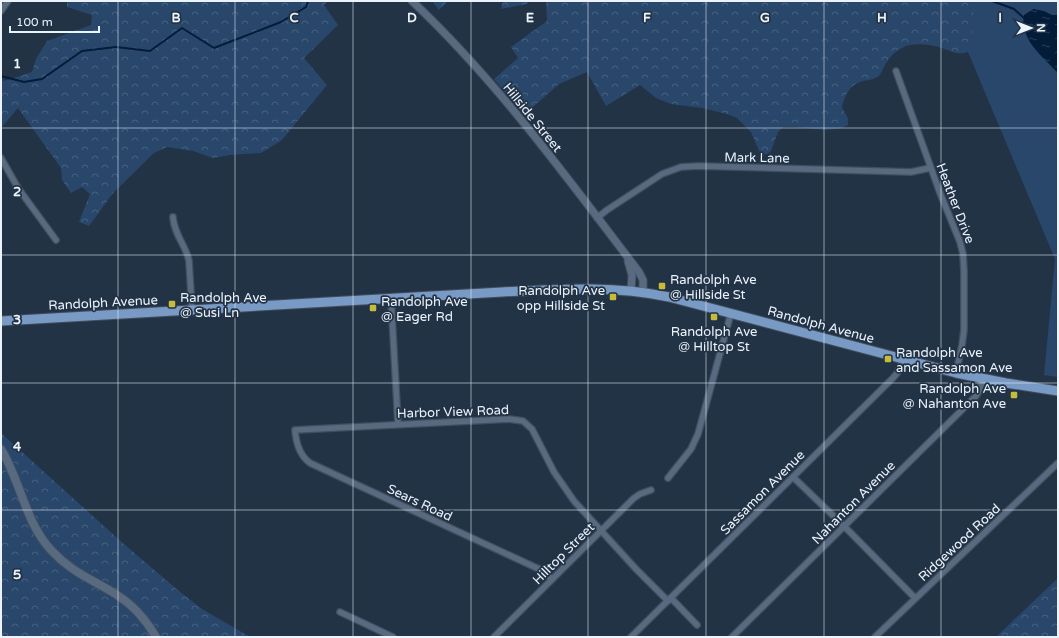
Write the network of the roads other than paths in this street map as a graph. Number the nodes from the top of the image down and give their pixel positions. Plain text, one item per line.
1 (8, 1) edge
2 (412, 1) edge
3 (1, 11) edge
4 (896, 71) dead end
5 (1, 158) edge
6 (930, 168) junction
7 (173, 217) dead end
8 (597, 218) junction
9 (56, 240) dead end
10 (626, 255) junction
11 (631, 290) junction
12 (643, 292) junction
13 (391, 298) junction
14 (192, 310) junction
15 (731, 313) junction
16 (1, 321) edge
17 (903, 359) junction
18 (956, 373) junction
19 (983, 379) junction
20 (1058, 390) edge
21 (398, 424) junction
22 (295, 430) joint
23 (1, 449) edge
24 (1058, 463) edge
25 (793, 477) junction
26 (668, 478) dead end
27 (651, 490) dead end
28 (844, 526) junction
29 (601, 531) junction
30 (552, 579) junction
31 (915, 598) junction
32 (669, 600) junction
33 (340, 612) dead end
34 (697, 625) dead end
35 (156, 637) edge
36 (394, 637) edge
37 (494, 637) edge
38 (631, 637) edge
39 (732, 637) edge
40 (875, 637) edge

1 - 3 street
2 - 8 street, Hillside Street
4 - 6 street, Heather Drive
5 - 9 street
6 - 8 street, Mark Lane
6 - 18 street, Heather Drive
7 - 14 street
8 - 10 street, Hillside Street
10 - 11 street, Hillside Street
10 - 12 street, Hillside Street
11 - 12 main road, Randolph Avenue
11 - 13 main road, Randolph Avenue
12 - 15 main road, Randolph Avenue
13 - 14 main road, Randolph Avenue
13 - 21 street
14 - 16 main road, Randolph Avenue
15 - 17 main road, Randolph Avenue
15 - 26 street
17 - 18 main road, Randolph Avenue
17 - 25 street, Sassamon Avenue
18 - 19 main road, Randolph Avenue
19 - 20 main road, Randolph Avenue
19 - 28 street, Nahanton Avenue
21 - 22 street, Harbor View Road
21 - 29 street, Harbor View Road
22 - 30 street, Sears Road
23 - 35 main road
24 - 31 street, Ridgewood Road
25 - 28 street
25 - 32 street, Sassamon Avenue
27 - 29 street, Hilltop Street
28 - 31 street
28 - 39 street, Nahanton Avenue
29 - 30 street, Hilltop Street
29 - 32 street, Harbor View Road
30 - 37 street, Hilltop Street
31 - 40 street, Ridgewood Road
32 - 34 street, Harbor View Road
32 - 38 street, Sassamon Avenue
33 - 36 street

